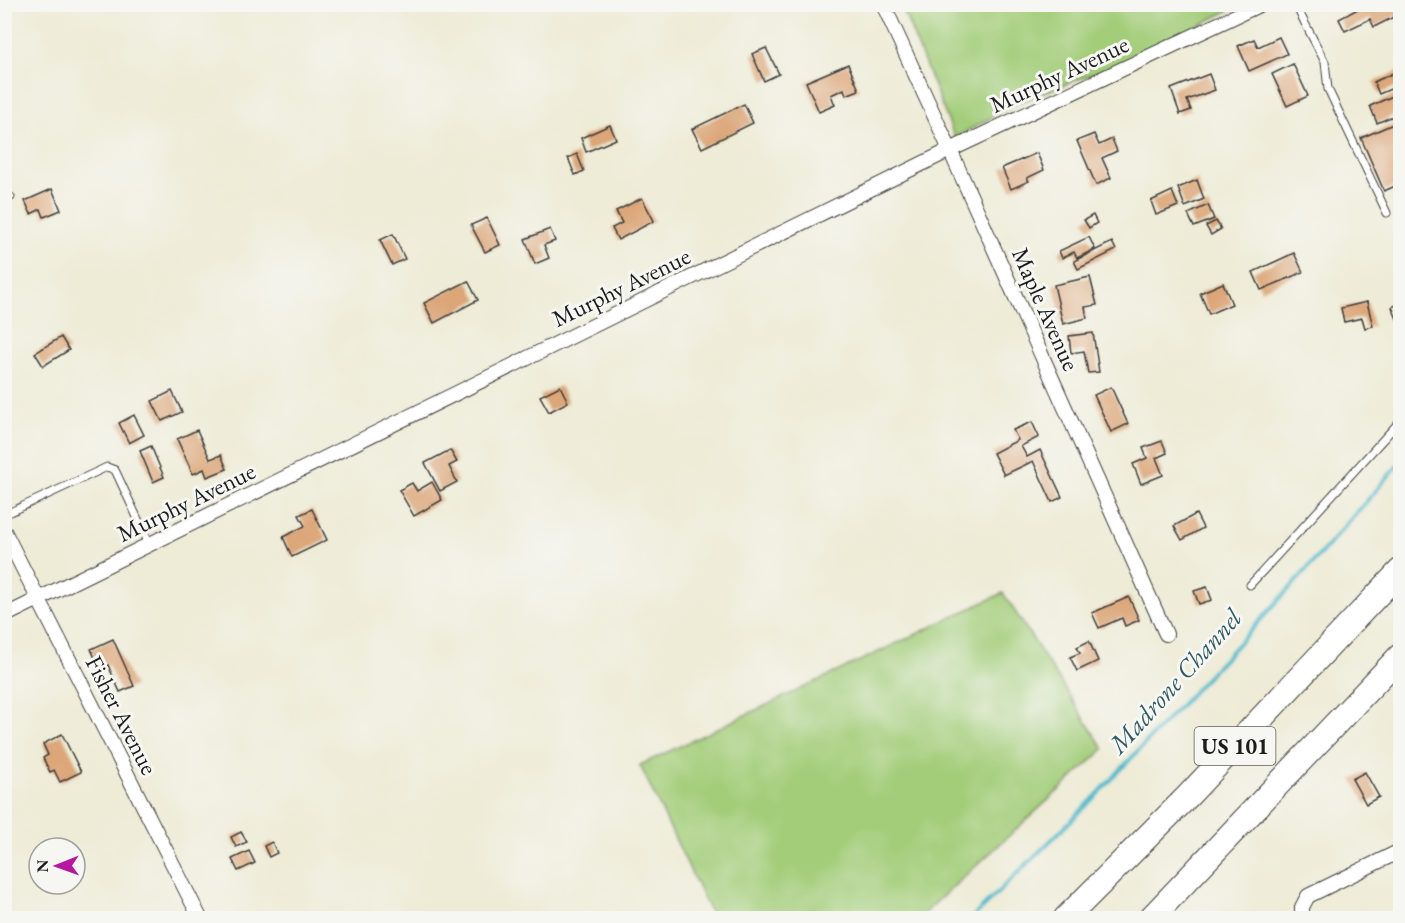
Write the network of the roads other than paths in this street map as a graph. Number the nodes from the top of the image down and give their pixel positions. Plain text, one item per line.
1 (883, 4) edge
2 (1261, 4) edge
3 (1295, 4) edge
4 (950, 150) junction
5 (1387, 213) dead end
6 (1401, 421) edge
7 (4, 515) edge
8 (4, 531) edge
9 (150, 545) junction
10 (1401, 571) edge
11 (1250, 585) dead end
12 (38, 599) junction
13 (4, 616) edge
14 (1166, 634) dead end
15 (1401, 657) edge
16 (1401, 851) edge
17 (1302, 913) edge
18 (200, 918) edge
19 (1065, 918) edge
20 (1151, 918) edge

1 - 4 street, Maple Avenue
2 - 4 street, Murphy Avenue
3 - 5 lane
4 - 9 street, Murphy Avenue
4 - 14 street, Maple Avenue
6 - 11 lane
7 - 9 lane
8 - 12 street, Fisher Avenue
9 - 12 street, Murphy Avenue
10 - 19 highway, US 101
12 - 13 street, Murphy Avenue
12 - 18 street, Fisher Avenue
15 - 20 highway, US 101
16 - 17 street

